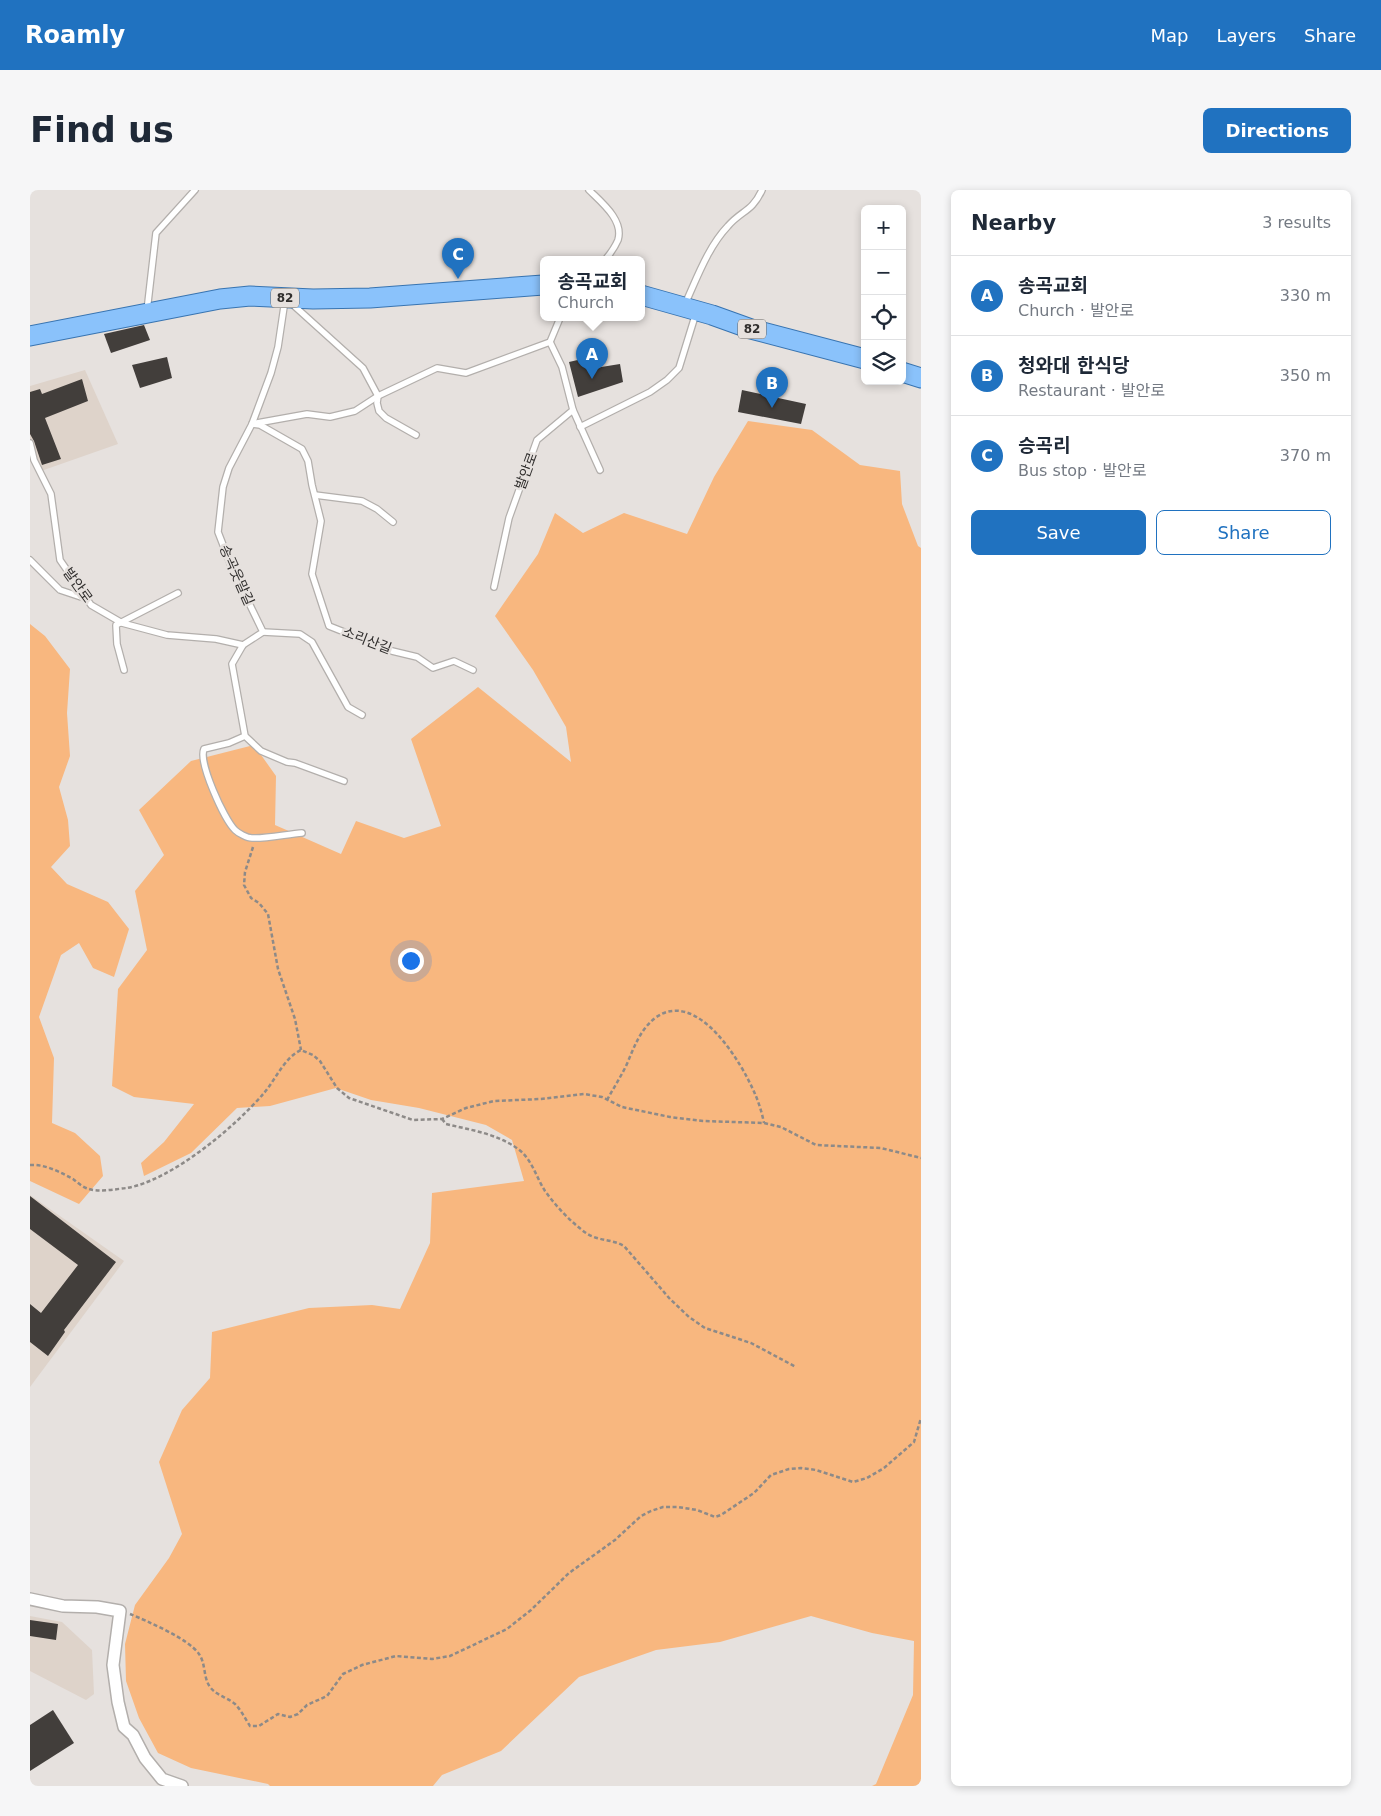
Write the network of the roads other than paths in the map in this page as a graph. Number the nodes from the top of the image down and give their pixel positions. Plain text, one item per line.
1 (195, 190) edge
2 (589, 190) edge
3 (762, 190) edge
4 (608, 256) edge
5 (540, 285) edge
6 (645, 296) edge
7 (286, 298) junction
8 (690, 309) junction
9 (147, 313) junction
10 (559, 321) edge
11 (30, 336) edge
12 (550, 342) junction
13 (861, 359) edge
14 (906, 373) edge
15 (921, 378) edge
16 (378, 396) junction
17 (573, 410) junction
18 (252, 424) junction
19 (580, 427) junction
20 (416, 436) dead end
21 (30, 443) edge
22 (600, 470) dead end
23 (315, 496) junction
24 (393, 522) dead end
25 (30, 560) edge
26 (494, 587) dead end
27 (178, 593) dead end
28 (88, 600) junction
29 (122, 623) junction
30 (263, 632) junction
31 (243, 645) junction
32 (124, 670) dead end
33 (473, 670) dead end
34 (362, 715) dead end
35 (245, 736) junction
36 (344, 781) dead end
37 (302, 833) dead end
38 (30, 1600) edge
39 (182, 1786) edge

1 - 9 lane
2 - 4 lane
3 - 8 lane
5 - 7 main road, 82
6 - 8 main road, 82
7 - 9 main road, 82
7 - 16 lane
7 - 18 lane, 송곡웃말길
8 - 13 main road, 82
8 - 19 lane
9 - 11 main road, 82
10 - 12 lane
12 - 16 lane
12 - 17 lane
14 - 15 main road
16 - 18 lane
16 - 20 lane
17 - 19 lane
17 - 26 lane, 발안로
18 - 23 lane, 소리산길
18 - 30 lane, 송곡웃말길
19 - 22 lane
21 - 28 lane, 발안로
23 - 24 lane
23 - 33 lane, 소리산길
25 - 28 lane
27 - 29 lane
28 - 29 lane, 발안로
29 - 31 lane, 발안로
29 - 32 lane
30 - 31 lane
30 - 34 lane
31 - 35 lane
35 - 36 lane
35 - 37 lane
38 - 39 street

